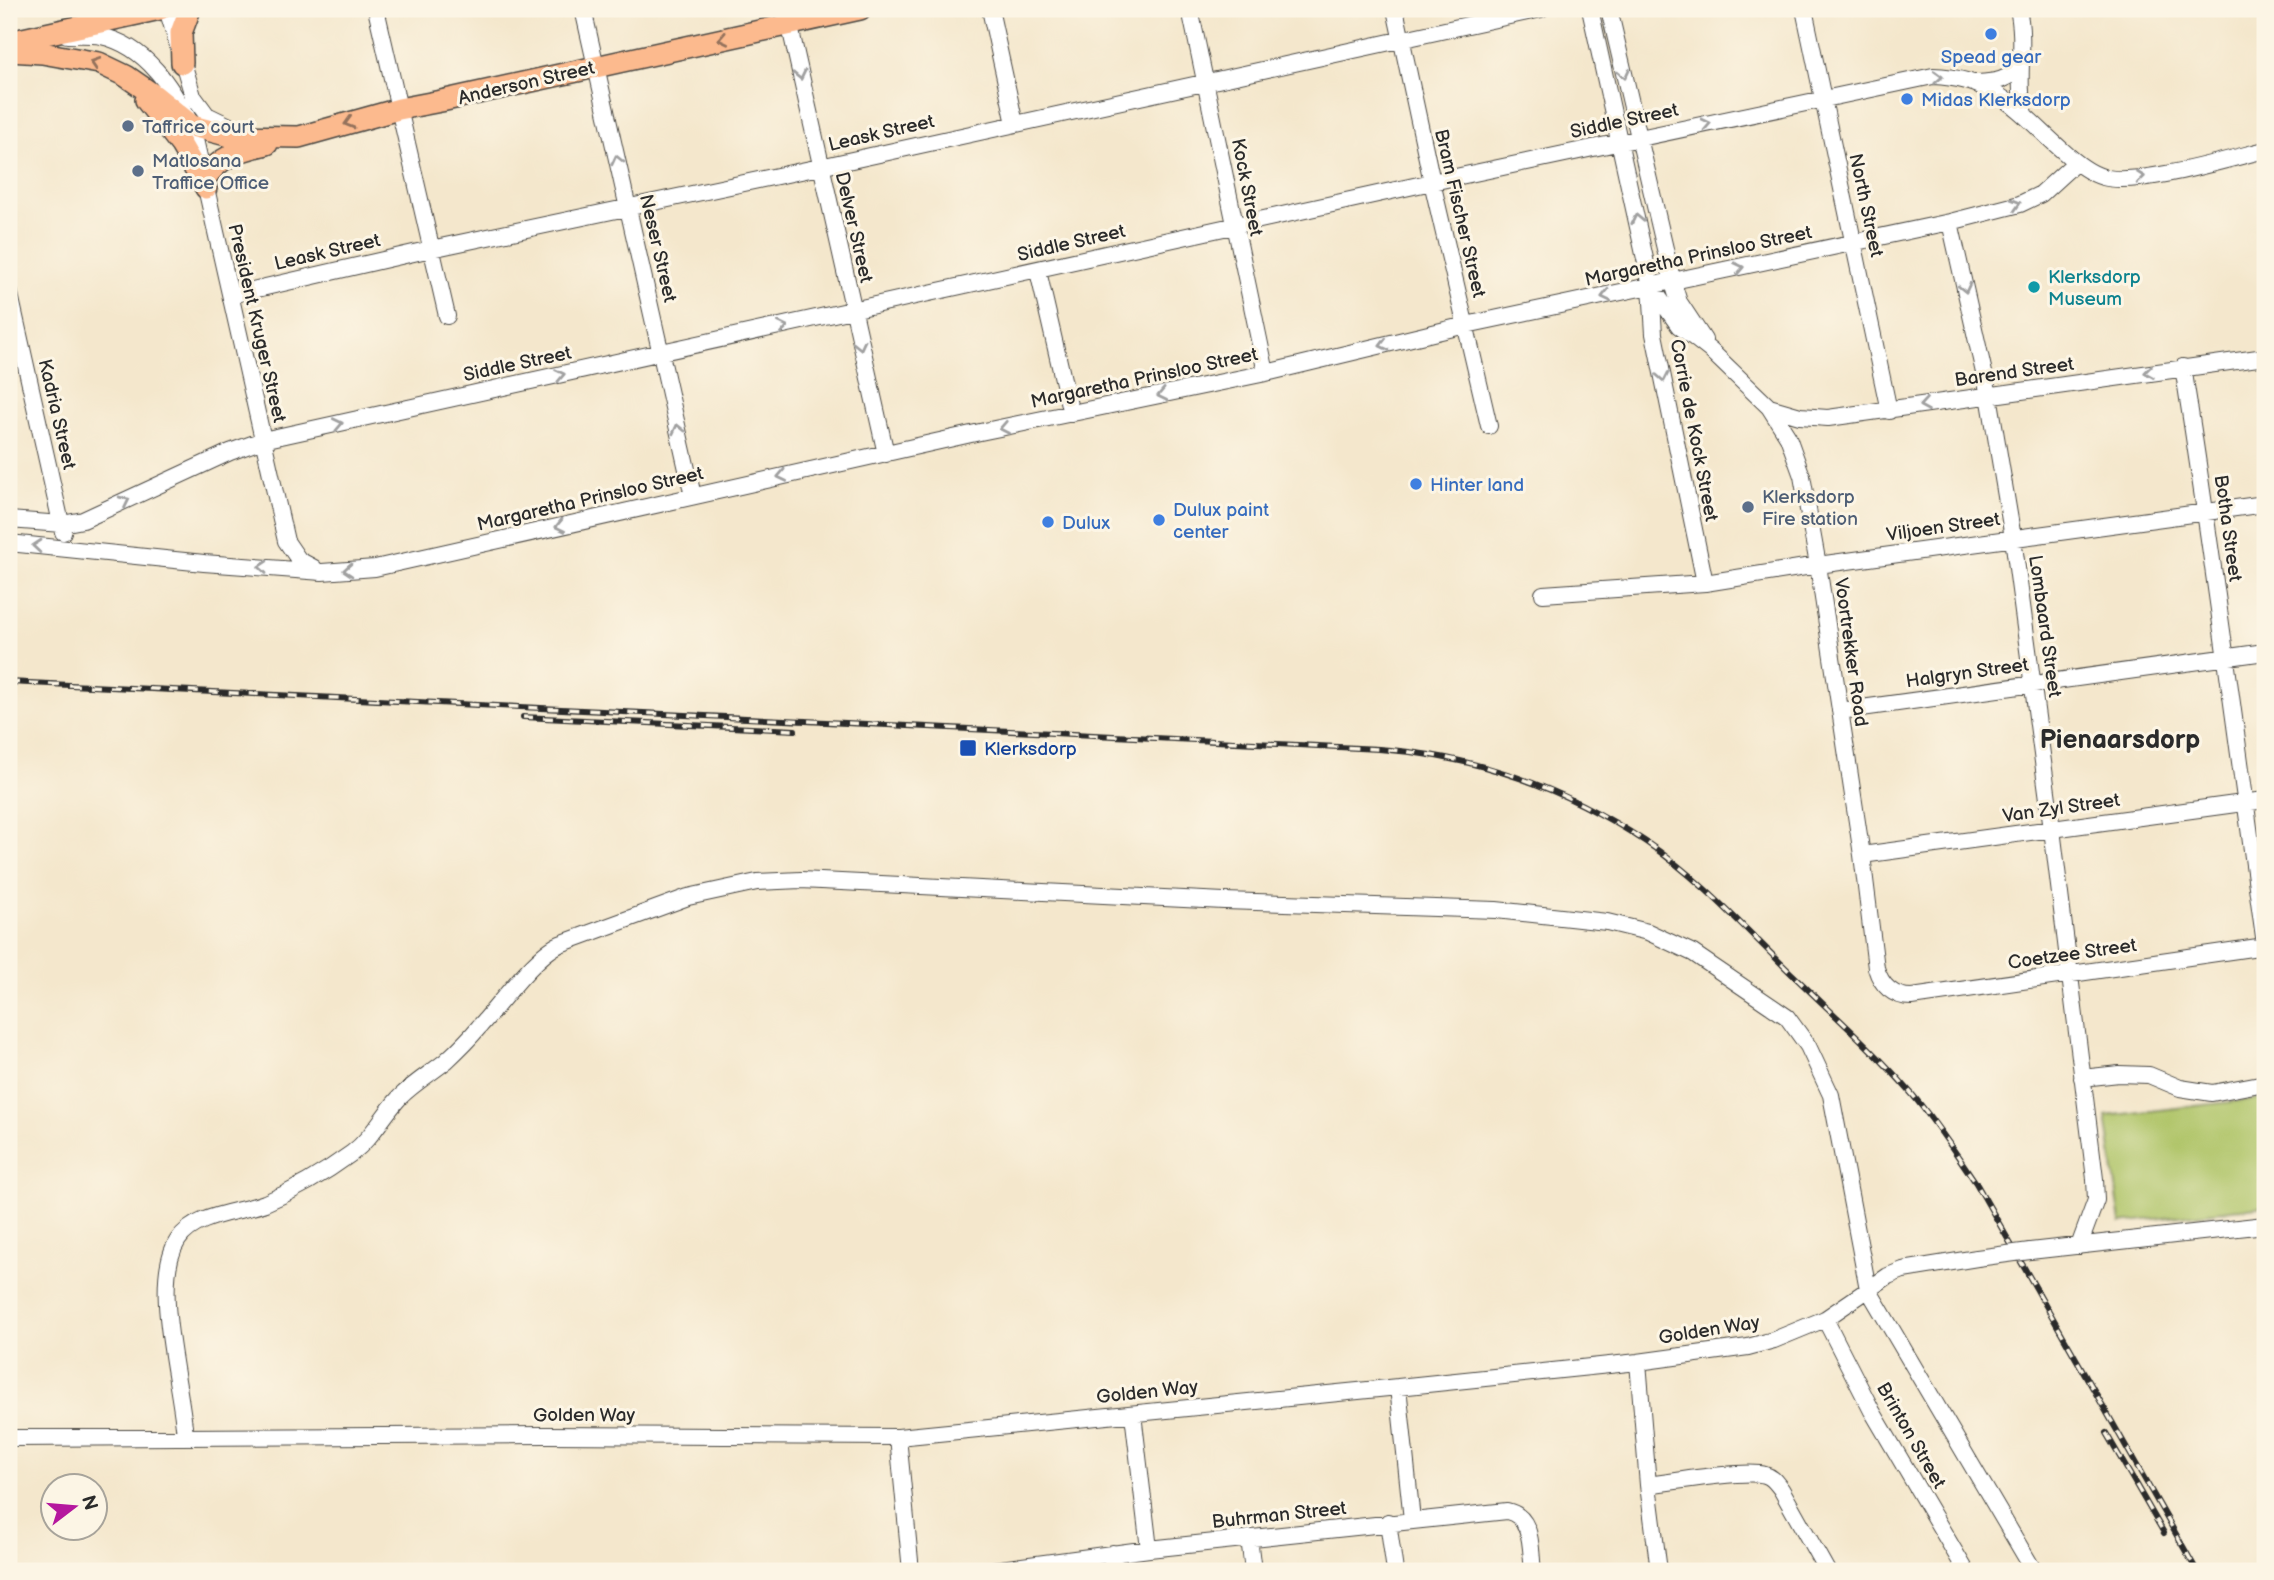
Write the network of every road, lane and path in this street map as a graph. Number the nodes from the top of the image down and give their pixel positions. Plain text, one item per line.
1 (160, 9) edge
2 (167, 9) edge
3 (190, 9) edge
4 (376, 9) edge
5 (583, 9) edge
6 (860, 9) edge
7 (990, 9) edge
8 (1190, 9) edge
9 (1395, 9) edge
10 (1541, 9) edge
11 (1590, 9) edge
12 (1609, 9) edge
13 (1804, 9) edge
14 (2018, 9) edge
15 (133, 12) edge
16 (788, 17) edge
17 (1402, 39) junction
18 (9, 42) edge
19 (45, 43) junction
20 (9, 51) edge
21 (9, 58) edge
22 (182, 63) junction
23 (2020, 65) junction
24 (596, 67) junction
25 (126, 76) junction
26 (1207, 82) junction
27 (1976, 83) junction
28 (1823, 98) junction
29 (399, 109) junction
30 (2024, 114) junction
31 (1016, 124) junction
32 (192, 126) junction
33 (254, 136) junction
34 (299, 137) junction
35 (1639, 138) junction
36 (1621, 142) junction
37 (2265, 150) edge
38 (2076, 162) junction
39 (820, 167) junction
40 (1432, 182) junction
41 (205, 184) junction
42 (628, 208) junction
43 (1950, 222) junction
44 (1234, 227) junction
45 (1853, 243) junction
46 (431, 249) junction
47 (1038, 271) junction
48 (1673, 282) junction
49 (1651, 286) junction
50 (9, 290) edge
51 (231, 295) junction
52 (852, 312) junction
53 (447, 316) dead end
54 (1466, 325) junction
55 (1711, 351) junction
56 (661, 353) junction
57 (2265, 357) edge
58 (2183, 367) junction
59 (1266, 373) junction
60 (1989, 395) junction
61 (1769, 407) junction
62 (1889, 411) junction
63 (1071, 414) junction
64 (1489, 426) dead end
65 (263, 440) junction
66 (886, 454) junction
67 (693, 496) junction
68 (2265, 504) edge
69 (2206, 512) junction
70 (9, 520) edge
71 (62, 524) junction
72 (2013, 538) junction
73 (9, 543) edge
74 (65, 548) junction
75 (1818, 565) junction
76 (322, 572) junction
77 (1705, 583) junction
78 (1544, 594) dead end
79 (2265, 652) edge
80 (2224, 658) junction
81 (2033, 684) junction
82 (1840, 711) junction
83 (2265, 800) edge
84 (2245, 803) junction
85 (2052, 829) junction
86 (1862, 855) junction
87 (2265, 945) edge
88 (2070, 974) junction
89 (1886, 987) joint
90 (2082, 1078) junction
91 (2265, 1083) edge
92 (2265, 1225) edge
93 (2079, 1245) junction
94 (1868, 1289) junction
95 (1825, 1319) junction
96 (1638, 1362) junction
97 (1398, 1387) junction
98 (1133, 1414) junction
99 (185, 1437) junction
100 (898, 1437) junction
101 (9, 1438) edge
102 (1648, 1485) junction
103 (1412, 1520) junction
104 (1388, 1522) junction
105 (1249, 1538) junction
106 (1149, 1549) junction
107 (1113, 1553) junction
108 (911, 1571) edge
109 (985, 1571) edge
110 (1115, 1571) edge
111 (1253, 1571) edge
112 (1395, 1571) edge
113 (1533, 1571) edge
114 (1659, 1571) edge
115 (1827, 1571) edge
116 (1966, 1571) edge
117 (2034, 1571) edge

1 - 15 main road
2 - 22 street
3 - 22 main road
4 - 29 street
5 - 24 street, Neser Street
6 - 16 main road, Anderson Street
7 - 31 street
8 - 26 street, Kock Street
9 - 17 street, Bram Fischer Street
10 - 17 street, Leask Street
11 - 36 street, Corrie de Kock Street
12 -> 35 street, Voortrekker Road
13 - 28 street, North Street
14 - 23 street
15 - 19 main road
16 -> 24 main road, Anderson Street
16 -> 39 street, Delver Street
17 - 26 street, Leask Street
17 - 40 street, Bram Fischer Street
18 - 19 main road
19 - 20 main road
19 - 21 street
25 -> 19 main road
19 - 32 street, President Kruger Street
22 - 33 street
23 - 27 street
23 - 30 street
24 - 29 main road, Anderson Street
42 -> 24 street, Neser Street
25 - 32 main road
25 - 41 main road
26 - 31 street, Leask Street
26 - 44 street, Kock Street
28 -> 27 street, Siddle Street
27 - 30 street, Siddle Street
35 -> 28 street, Siddle Street
28 - 45 street, North Street
29 -> 34 main road, Anderson Street
29 - 46 street
30 - 38 street, Siddle Street
31 - 39 street, Leask Street
32 - 33 main road, Anderson Street
32 - 41 street, President Kruger Street
33 - 34 main road, Anderson Street
34 - 41 main road
35 - 36 street, Siddle Street
35 - 48 street, Voortrekker Road
36 - 40 street, Siddle Street
49 -> 36 street, Corrie de Kock Street
38 -> 37 street
43 -> 38 street, Margaretha Prinsloo Street
39 - 42 street, Leask Street
39 - 52 street, Delver Street
40 - 44 street, Siddle Street
40 - 54 street, Bram Fischer Street
41 - 51 street, President Kruger Street
42 - 46 street, Leask Street
42 - 56 street, Neser Street
43 - 45 street, Margaretha Prinsloo Street
43 -> 60 street, Lombaard Street
44 - 47 street, Siddle Street
44 - 59 street, Kock Street
48 -> 45 street, Margaretha Prinsloo Street
45 - 62 street, North Street
46 - 51 street, Leask Street
46 - 53 street
47 - 52 street, Siddle Street
47 - 63 street
48 - 49 street, Margaretha Prinsloo Street
48 - 55 street, Voortrekker Road
49 -> 54 street, Margaretha Prinsloo Street
49 - 55 street, Voortrekker Road
49 -> 77 street, Corrie de Kock Street
50 - 71 street, Kadria Street
51 - 65 street, President Kruger Street
56 -> 52 street, Siddle Street
52 -> 66 street, Delver Street
54 -> 59 street, Margaretha Prinsloo Street
54 - 64 street, Bram Fischer Street
55 - 61 street, Voortrekker Road
65 -> 56 street, Siddle Street
67 -> 56 street, Neser Street
57 - 58 street, Barend Street
58 -> 60 street, Barend Street
58 - 69 street, Botha Street
59 -> 63 street, Margaretha Prinsloo Street
60 -> 62 street, Barend Street
60 - 72 street, Lombaard Street
61 - 62 street, Barend Street
61 - 75 street, Voortrekker Road
63 -> 66 street, Margaretha Prinsloo Street
71 -> 65 street, Siddle Street
65 - 76 street, President Kruger Street
66 -> 67 street, Margaretha Prinsloo Street
67 -> 76 street, Margaretha Prinsloo Street
68 - 69 street, Viljoen Street
69 - 72 street, Viljoen Street
69 - 80 street, Botha Street
70 - 71 street
71 - 74 street, Kadria Street
72 - 75 street, Viljoen Street
72 - 81 street, Lombaard Street
74 -> 73 street, Margaretha Prinsloo Street
76 -> 74 street, Margaretha Prinsloo Street
75 - 77 street, Viljoen Street
75 - 82 street, Voortrekker Road
77 - 78 street, Viljoen Street
79 - 80 street, Halgryn Street
80 - 81 street, Halgryn Street
80 - 84 street, Botha Street
81 - 82 street, Halgryn Street
81 - 85 street, Lombaard Street
82 - 86 street, Voortrekker Road
83 - 84 street, Van Zyl Street
84 - 85 street, Van Zyl Street
84 - 87 street, Botha Street
85 - 86 street, Van Zyl Street
85 - 88 street, Lombaard Street
86 - 89 street, Voortrekker Road
87 - 88 street, Coetzee Street
88 - 89 street, Coetzee Street
88 - 90 street, Lombaard Street
90 - 91 street
90 - 93 street, Lombaard Street
92 - 93 street, Golden Way
93 - 94 street, Golden Way, bridge
94 - 95 street, Golden Way
94 - 99 street
94 - 117 street
95 - 96 street, Golden Way
95 - 116 street, Brinton Street
96 - 97 street, Golden Way
96 - 102 street
97 - 98 street, Golden Way
97 - 103 street
98 - 100 street, Golden Way
98 - 106 street
99 - 100 street, Golden Way
99 - 101 street, Golden Way
100 - 108 street
102 - 114 street
102 - 115 street
103 - 104 street, Buhrman Street
103 - 113 street, Buhrman Street
104 - 105 street, Buhrman Street
104 - 112 street
105 - 106 street, Buhrman Street
105 - 111 street
106 - 107 street, Buhrman Street
107 - 109 street, Buhrman Street
107 - 110 street

